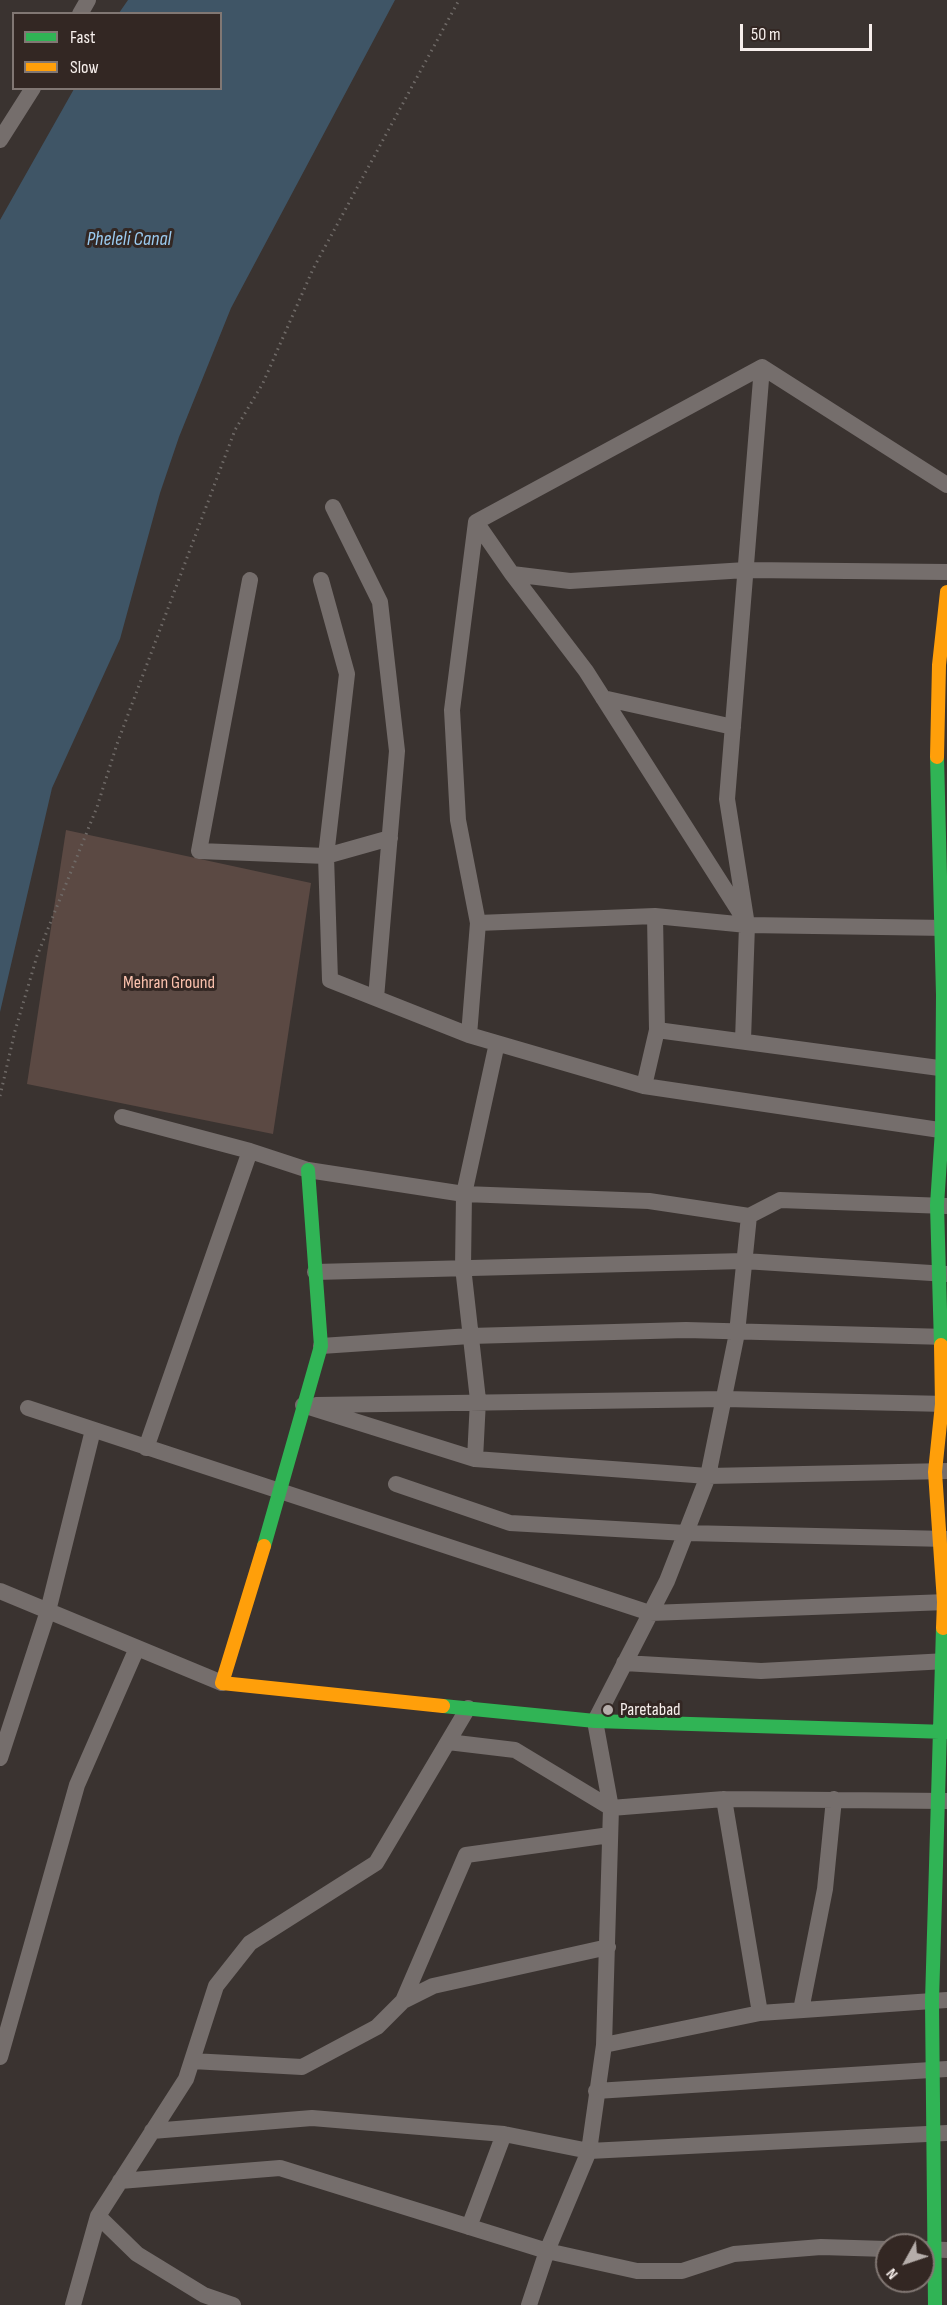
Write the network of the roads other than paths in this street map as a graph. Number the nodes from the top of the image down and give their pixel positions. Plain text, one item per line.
1 (32, 90) edge
2 (0, 140) edge
3 (762, 367) junction
4 (947, 485) edge
5 (333, 507) dead end
6 (476, 522) junction
7 (746, 570) junction
8 (947, 572) edge
9 (512, 574) junction
10 (250, 580) dead end
11 (321, 580) dead end
12 (947, 592) edge
13 (943, 664) edge
14 (603, 698) junction
15 (733, 727) junction
16 (942, 739) edge
17 (390, 838) junction
18 (326, 856) junction
19 (943, 861) edge
20 (655, 916) junction
21 (478, 923) junction
22 (747, 925) junction
23 (943, 928) edge
24 (945, 995) edge
25 (376, 998) junction
26 (657, 1030) junction
27 (469, 1035) junction
28 (743, 1040) junction
29 (497, 1043) junction
30 (944, 1069) edge
31 (645, 1086) junction
32 (122, 1117) dead end
33 (944, 1130) edge
34 (250, 1151) junction
35 (308, 1170) junction
36 (464, 1194) junction
37 (942, 1206) edge
38 (748, 1216) junction
39 (744, 1261) junction
40 (463, 1267) junction
41 (315, 1272) junction
42 (944, 1274) edge
43 (737, 1333) junction
44 (470, 1336) junction
45 (944, 1337) edge
46 (321, 1346) junction
47 (725, 1399) junction
48 (478, 1400) junction
49 (944, 1404) edge
50 (303, 1405) junction
51 (28, 1408) dead end
52 (93, 1430) junction
53 (146, 1448) junction
54 (475, 1459) junction
55 (941, 1471) edge
56 (708, 1476) junction
57 (396, 1484) dead end
58 (280, 1492) junction
59 (686, 1533) junction
60 (943, 1539) edge
61 (0, 1591) edge
62 (946, 1602) edge
63 (48, 1611) junction
64 (650, 1613) junction
65 (137, 1648) junction
66 (945, 1661) edge
67 (624, 1663) junction
68 (222, 1683) junction
69 (468, 1708) junction
70 (595, 1720) junction
71 (944, 1732) edge
72 (448, 1742) junction
73 (0, 1758) edge
74 (724, 1799) junction
75 (834, 1799) junction
76 (942, 1801) edge
77 (611, 1808) junction
78 (610, 1835) junction
79 (941, 1865) edge
80 (940, 1926) edge
81 (608, 1947) junction
82 (939, 2000) edge
83 (403, 2001) junction
84 (801, 2010) junction
85 (760, 2013) junction
86 (604, 2045) junction
87 (0, 2057) edge
88 (192, 2061) junction
89 (941, 2070) edge
90 (596, 2091) junction
91 (152, 2131) junction
92 (941, 2133) edge
93 (504, 2134) junction
94 (589, 2151) junction
95 (120, 2181) junction
96 (98, 2216) junction
97 (469, 2227) junction
98 (875, 2249) edge
99 (935, 2249) edge
100 (547, 2251) junction
101 (73, 2305) edge
102 (233, 2305) edge
103 (529, 2305) edge

1 - 2 street
3 - 4 street
3 - 6 street
3 - 7 street
5 - 17 street
6 - 9 street
6 - 21 street
7 - 8 street
7 - 9 street
7 - 15 street
9 - 14 street
10 - 18 street
11 - 18 street
12 - 13 street
13 - 16 street
14 - 15 street
14 - 22 street
15 - 22 street
16 - 19 street
17 - 18 street
17 - 25 street
18 - 25 street
19 - 23 street
20 - 21 street
20 - 22 street
20 - 26 street
21 - 27 street
22 - 23 street
22 - 28 street
23 - 24 street
24 - 30 street
25 - 27 street
26 - 28 street
26 - 31 street
27 - 29 street
28 - 30 street
29 - 31 street
29 - 36 street
30 - 33 street
31 - 33 street
32 - 34 street
33 - 37 street
34 - 35 street
34 - 53 street
35 - 36 street
35 - 41 street
36 - 38 street
36 - 40 street
37 - 38 street
37 - 42 street
38 - 39 street
39 - 40 street
39 - 42 street
39 - 43 street
40 - 41 street
40 - 44 street
41 - 46 street
42 - 45 street
43 - 44 street
43 - 45 street
43 - 47 street
44 - 46 street
44 - 48 street
45 - 49 street
46 - 50 street
47 - 48 street
47 - 49 street
47 - 56 street
48 - 50 street
48 - 54 street
49 - 55 street
50 - 54 street
50 - 58 street
51 - 52 street
52 - 53 street
52 - 63 street
53 - 58 street
54 - 56 street
55 - 56 street
55 - 60 street
56 - 59 street
57 - 59 street
58 - 64 street
58 - 68 street
59 - 60 street
59 - 64 street
60 - 62 street
61 - 63 street
62 - 64 street
62 - 66 street
63 - 65 street
63 - 73 street
64 - 67 street
65 - 68 street
65 - 87 street
66 - 67 street
66 - 71 street
67 - 70 street
68 - 69 street
69 - 70 street
69 - 72 street
70 - 71 street
70 - 77 street
71 - 76 street
72 - 77 street
72 - 88 street
74 - 75 street
74 - 77 street
74 - 85 street
75 - 76 street
75 - 84 street
76 - 79 street
77 - 78 street
78 - 81 street
78 - 83 street
79 - 80 street
80 - 82 street
81 - 83 street
81 - 86 street
82 - 84 street
82 - 89 street
83 - 88 street
84 - 85 street
85 - 86 street
86 - 90 street
88 - 91 street
89 - 90 street
89 - 92 street
90 - 94 street
91 - 93 street
91 - 95 street
92 - 94 street
92 - 99 street
93 - 94 street
93 - 97 street
94 - 100 street
95 - 96 street
95 - 97 street
96 - 101 street
96 - 102 street
97 - 100 street
98 - 100 street
100 - 103 street

